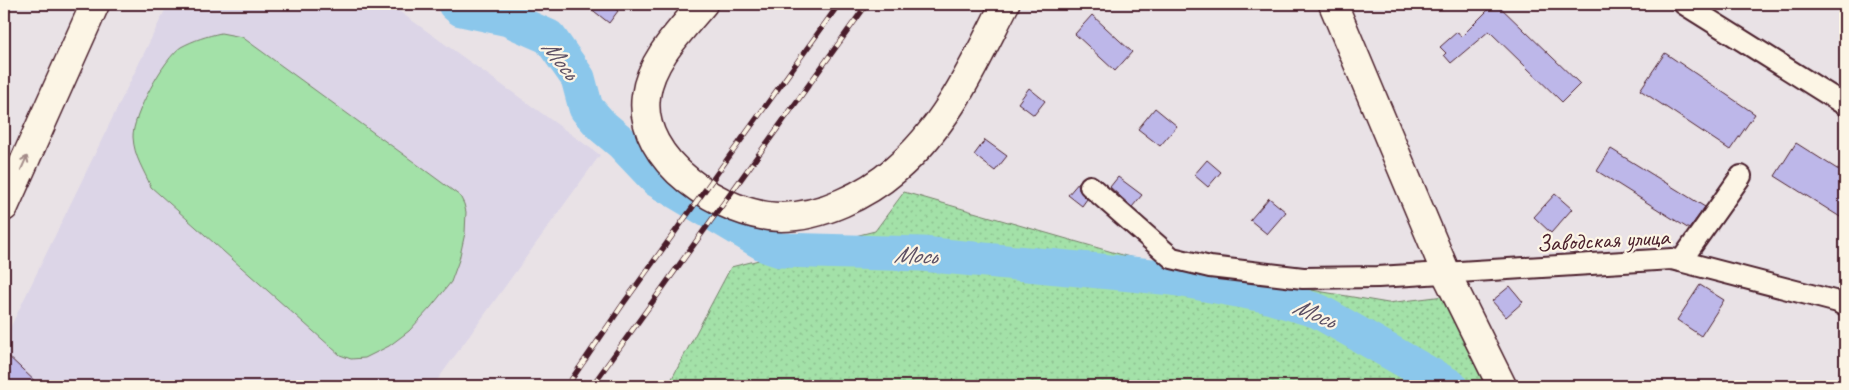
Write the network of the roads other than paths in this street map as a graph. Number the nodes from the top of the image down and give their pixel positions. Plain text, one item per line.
1 (95, 4) edge
2 (702, 4) edge
3 (1005, 4) edge
4 (1333, 4) edge
5 (1684, 4) edge
6 (1845, 105) edge
7 (1741, 176) dead end
8 (1090, 186) dead end
9 (4, 207) edge
10 (1681, 261) junction
11 (1446, 273) junction
12 (1845, 306) edge
13 (1500, 382) edge

9 -> 1 street
2 - 3 street
4 - 11 street
5 - 6 street
7 - 10 street
8 - 11 street, Заводская улица
10 - 11 street, Заводская улица
10 - 12 street, Заводская улица
11 - 13 street

